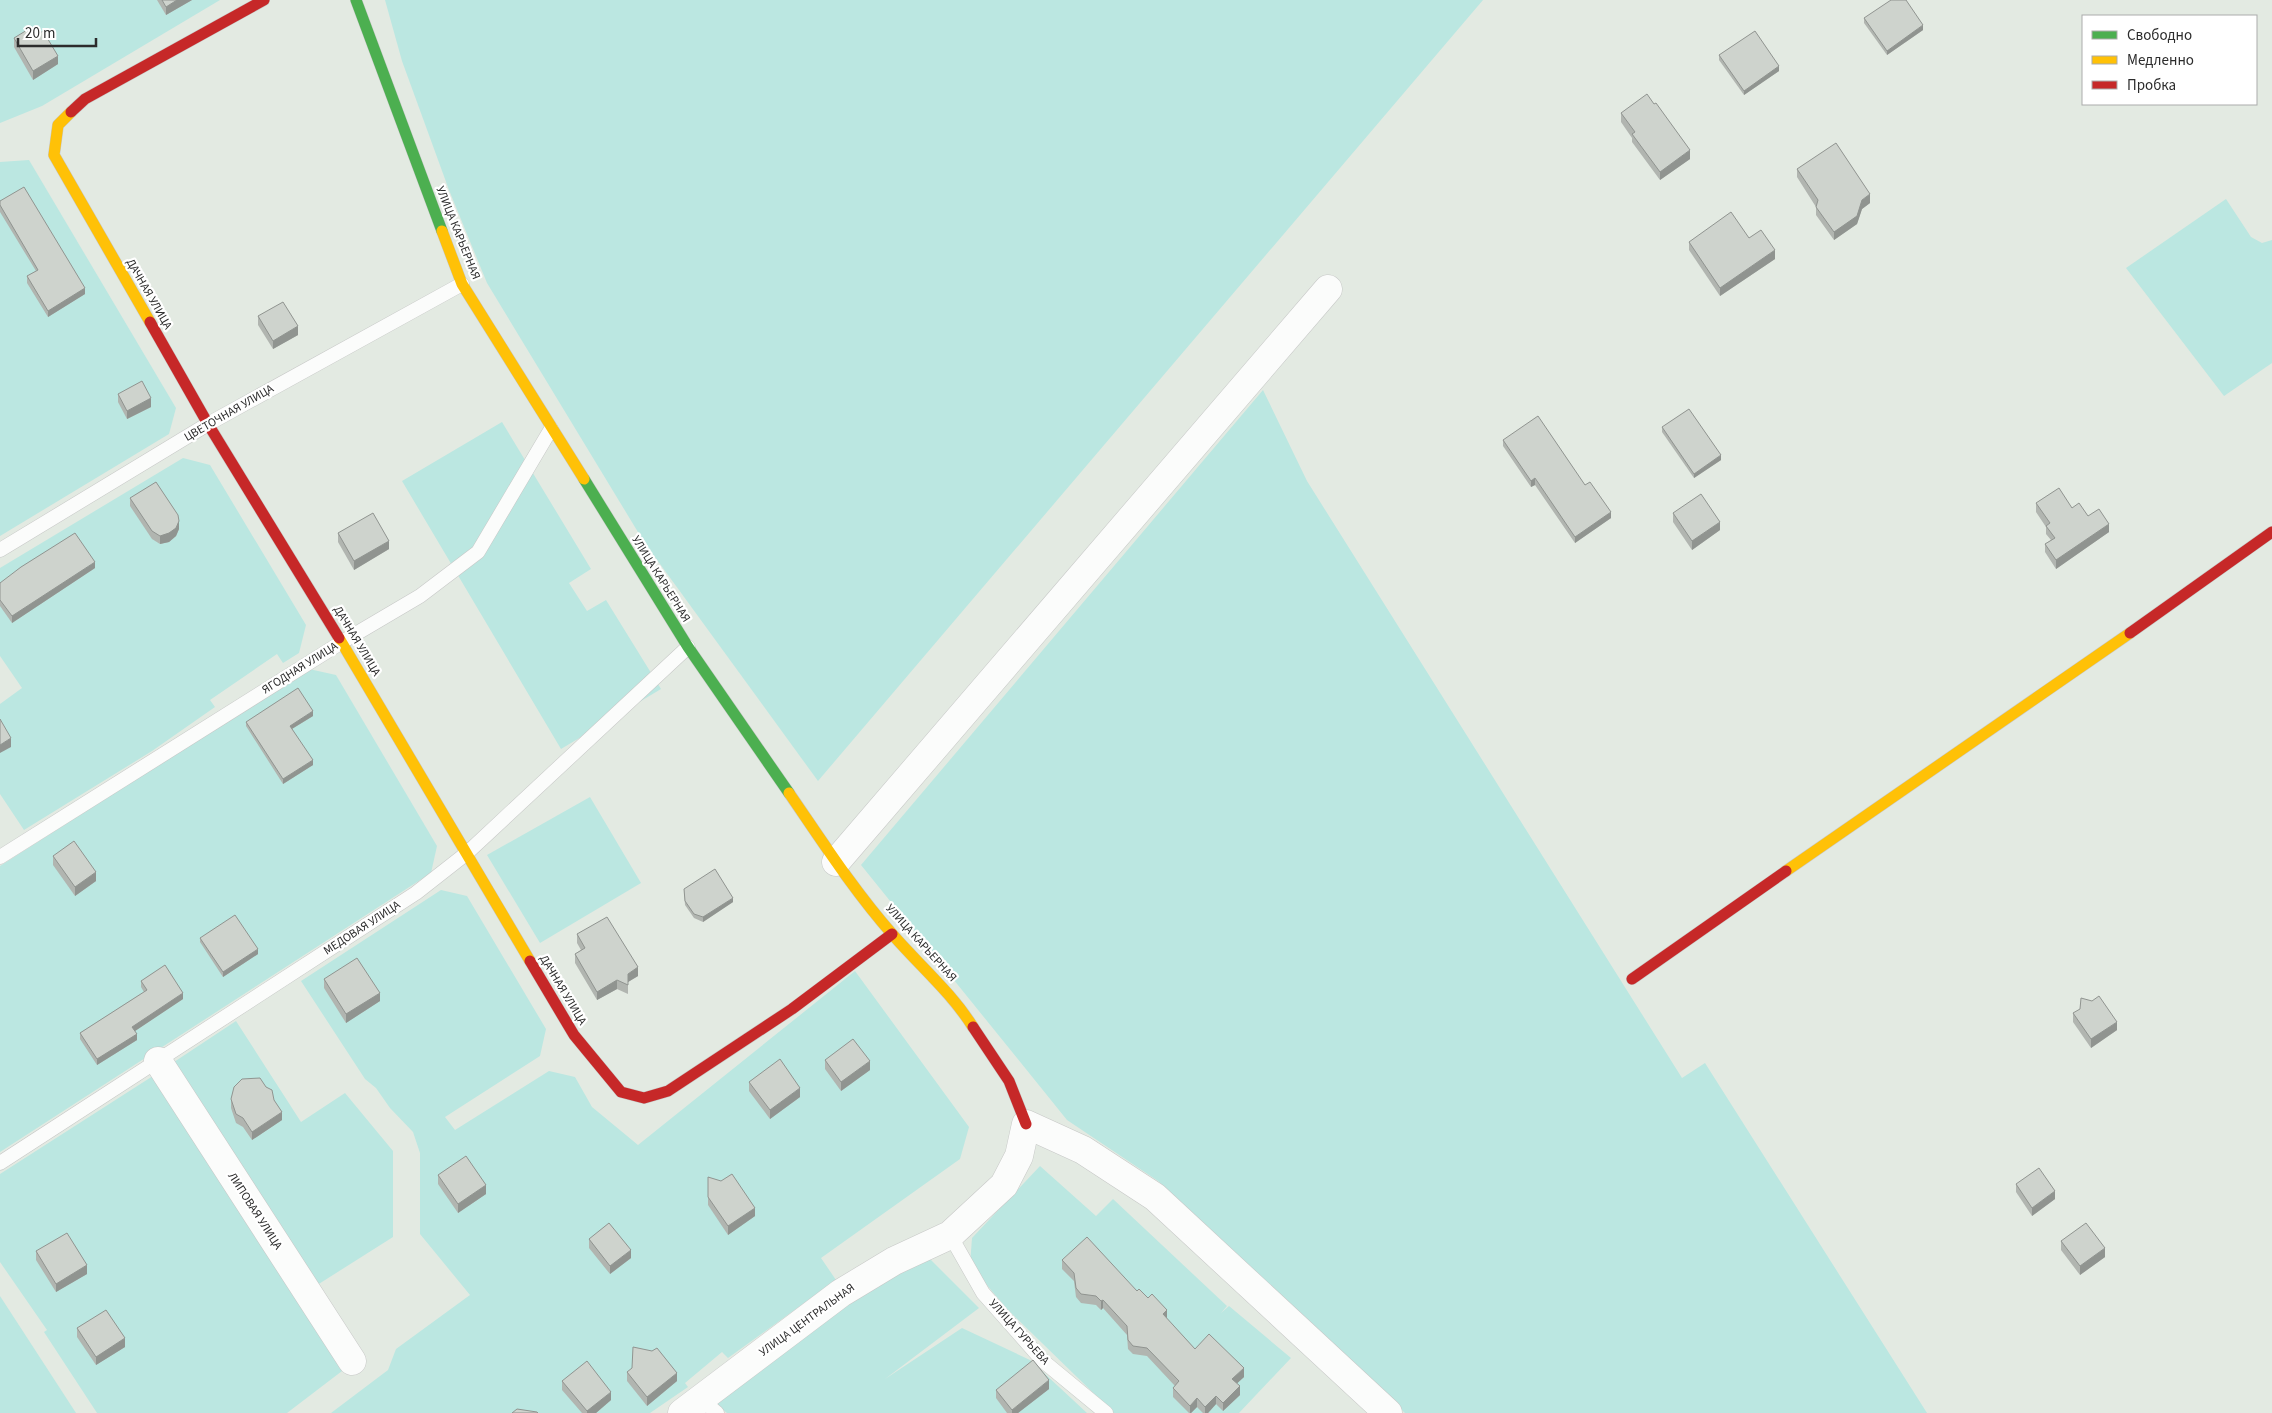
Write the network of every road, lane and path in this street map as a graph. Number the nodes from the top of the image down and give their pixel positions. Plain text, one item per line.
1 (264, 0) edge
2 (356, 0) edge
3 (462, 284) junction
4 (1328, 290) dead end
5 (208, 424) junction
6 (551, 429) junction
7 (2272, 532) edge
8 (0, 550) edge
9 (342, 642) junction
10 (688, 647) junction
11 (467, 853) junction
12 (0, 857) edge
13 (836, 862) junction
14 (892, 934) junction
15 (1632, 978) dead end
16 (158, 1061) junction
17 (1026, 1124) junction
18 (0, 1163) edge
19 (950, 1235) junction
20 (352, 1361) dead end
21 (700, 1408) edge
22 (1106, 1413) edge
23 (1388, 1413) edge

1 - 5 street, ДАЧНАЯ УЛИЦА
2 - 3 street, УЛИЦА КАРЬЕРНАЯ
3 - 5 lane, ЦВЕТОЧНАЯ УЛИЦА
3 - 6 street, УЛИЦА КАРЬЕРНАЯ
4 - 13 street
5 - 8 lane, ЦВЕТОЧНАЯ УЛИЦА
5 - 9 street, ДАЧНАЯ УЛИЦА
6 - 9 lane, ЯГОДНАЯ УЛИЦА
6 - 10 street, УЛИЦА КАРЬЕРНАЯ
7 - 15 street
9 - 11 street, ДАЧНАЯ УЛИЦА
9 - 12 lane, ЯГОДНАЯ УЛИЦА
10 - 11 lane, МЕДОВАЯ УЛИЦА
10 - 13 street, УЛИЦА КАРЬЕРНАЯ
11 - 14 street, ДАЧНАЯ УЛИЦА
11 - 16 lane, МЕДОВАЯ УЛИЦА
13 - 14 street, УЛИЦА КАРЬЕРНАЯ
14 - 17 street, УЛИЦА КАРЬЕРНАЯ
16 - 18 lane, МЕДОВАЯ УЛИЦА
16 - 20 street, ЛИПОВАЯ УЛИЦА
17 - 19 street, УЛИЦА ЦЕНТРАЛЬНАЯ
17 - 23 street
19 - 21 street, УЛИЦА ЦЕНТРАЛЬНАЯ
19 - 22 lane, УЛИЦА ГУРЬЕВА

